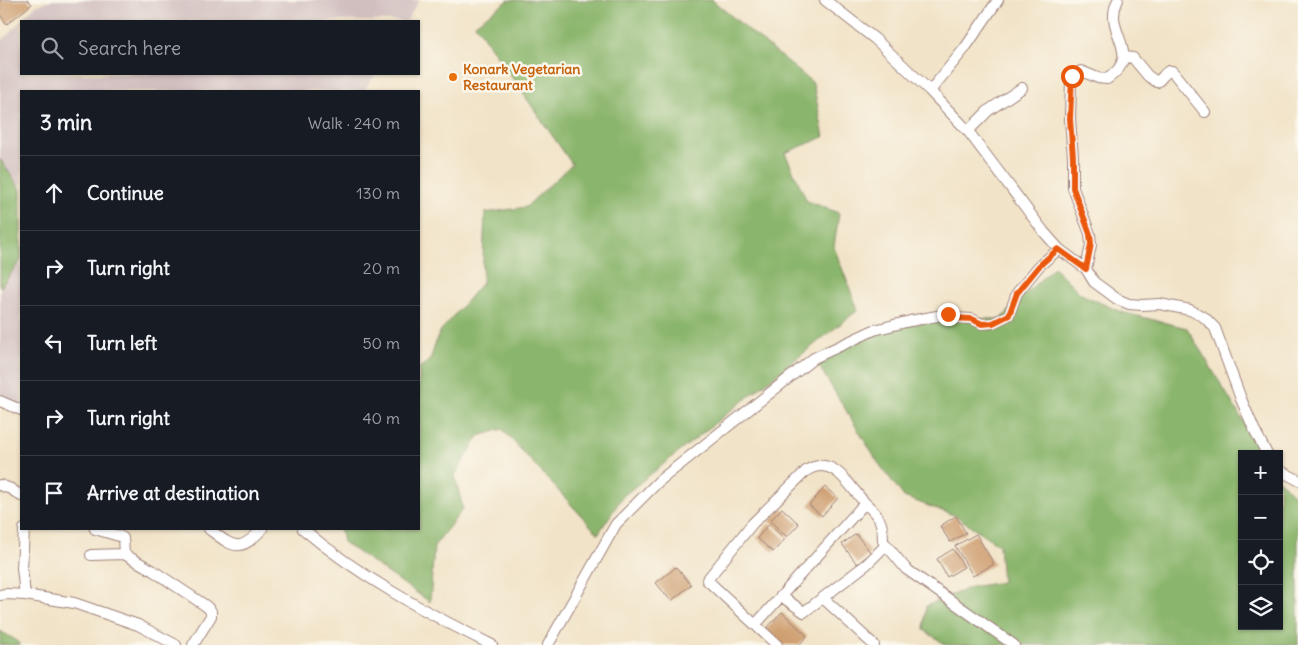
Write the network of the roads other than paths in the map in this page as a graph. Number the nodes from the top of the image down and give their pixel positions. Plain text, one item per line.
1 (825, 0) edge
2 (998, 0) edge
3 (1118, 0) edge
4 (1124, 58) junction
5 (1022, 88) dead end
6 (930, 91) junction
7 (1205, 112) dead end
8 (968, 132) junction
9 (1058, 249) junction
10 (1086, 269) junction
11 (0, 401) edge
12 (20, 410) edge
13 (1265, 450) edge
14 (1283, 472) edge
15 (1298, 480) edge
16 (0, 485) edge
17 (20, 495) edge
18 (865, 503) junction
19 (24, 530) edge
20 (99, 530) edge
21 (210, 530) edge
22 (261, 530) edge
23 (304, 530) edge
24 (886, 545) junction
25 (91, 554) dead end
26 (124, 554) junction
27 (0, 595) edge
28 (25, 595) junction
29 (781, 596) junction
30 (823, 598) junction
31 (755, 625) junction
32 (176, 645) edge
33 (193, 645) edge
34 (492, 645) edge
35 (548, 645) edge
36 (777, 645) edge
37 (874, 645) edge
38 (1014, 645) edge

1 - 6 street
2 - 6 street
3 - 4 street
4 - 7 street
4 - 10 street
5 - 8 street
6 - 8 street
8 - 9 street
9 - 10 street
9 - 35 street
10 - 13 street
11 - 12 street
14 - 15 street
16 - 17 street
18 - 24 street
18 - 29 street
18 - 31 street
19 - 28 street
20 - 26 street
21 - 22 street
23 - 34 street
24 - 30 street
24 - 38 street
25 - 26 street
26 - 33 street
27 - 28 street
28 - 32 street
29 - 30 street
29 - 31 street
30 - 37 street
31 - 36 street

